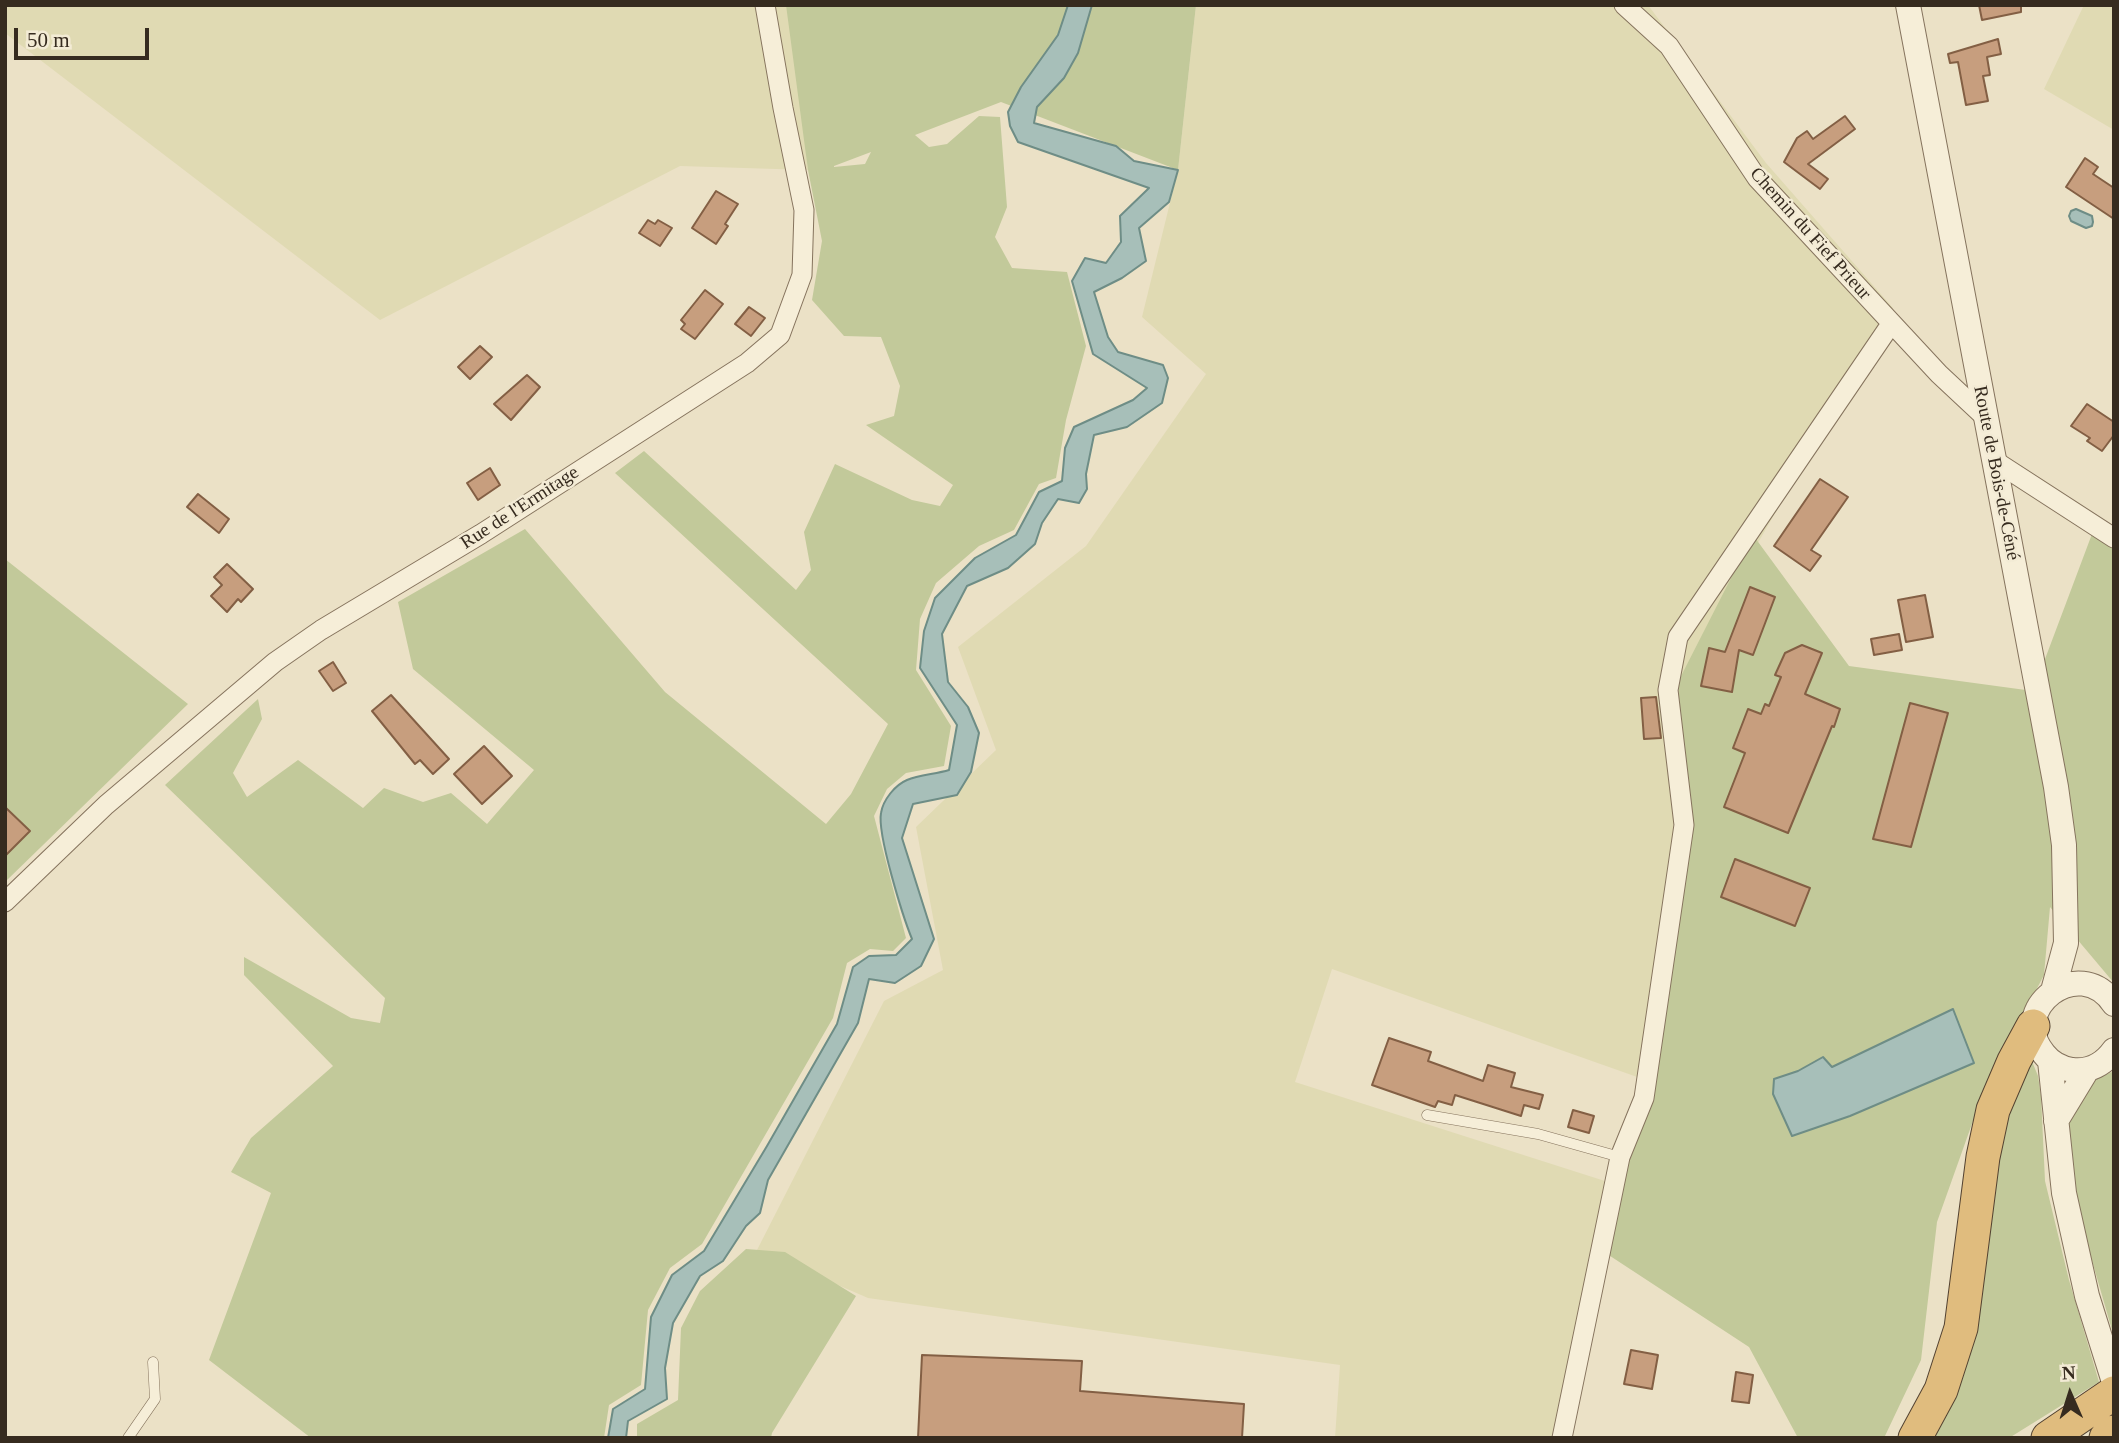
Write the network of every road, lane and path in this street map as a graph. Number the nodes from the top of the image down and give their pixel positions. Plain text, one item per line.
1 (765, 5) edge
2 (1624, 5) edge
3 (1908, 5) edge
4 (1891, 324) junction
5 (1985, 417) junction
6 (1992, 459) junction
7 (2114, 538) edge
8 (5, 902) edge
9 (2066, 943) junction
10 (2085, 984) junction
11 (2053, 991) junction
12 (2114, 1004) edge
13 (2034, 1026) junction
14 (2114, 1050) edge
15 (2050, 1062) junction
16 (2087, 1070) junction
17 (1427, 1115) dead end
18 (2056, 1121) junction
19 (1620, 1157) junction
20 (153, 1362) dead end
21 (2114, 1382) edge
22 (2114, 1393) edge
23 (2114, 1432) edge
24 (128, 1438) edge
25 (1562, 1438) edge
26 (1915, 1438) edge
27 (2049, 1438) edge
28 (2106, 1438) edge

1 - 8 street, Rue de l'Ermitage
2 - 4 street, Chemin du Fief Prieur
3 - 5 street, Route de Bois-de-Céné
4 - 5 street, Chemin du Fief Prieur
4 - 19 street
5 - 6 street, Route de Bois-de-Céné
6 - 7 street
6 - 9 street, Route de Bois-de-Céné
9 - 10 street
9 - 11 street
10 - 11 street
10 - 12 street
11 - 13 street
13 - 15 street
13 - 26 highway
14 - 16 street
15 - 16 street
15 - 18 street
16 - 18 street
17 - 19 lane
18 - 21 street
19 - 25 street
20 - 24 lane
22 - 27 highway
23 - 28 highway

